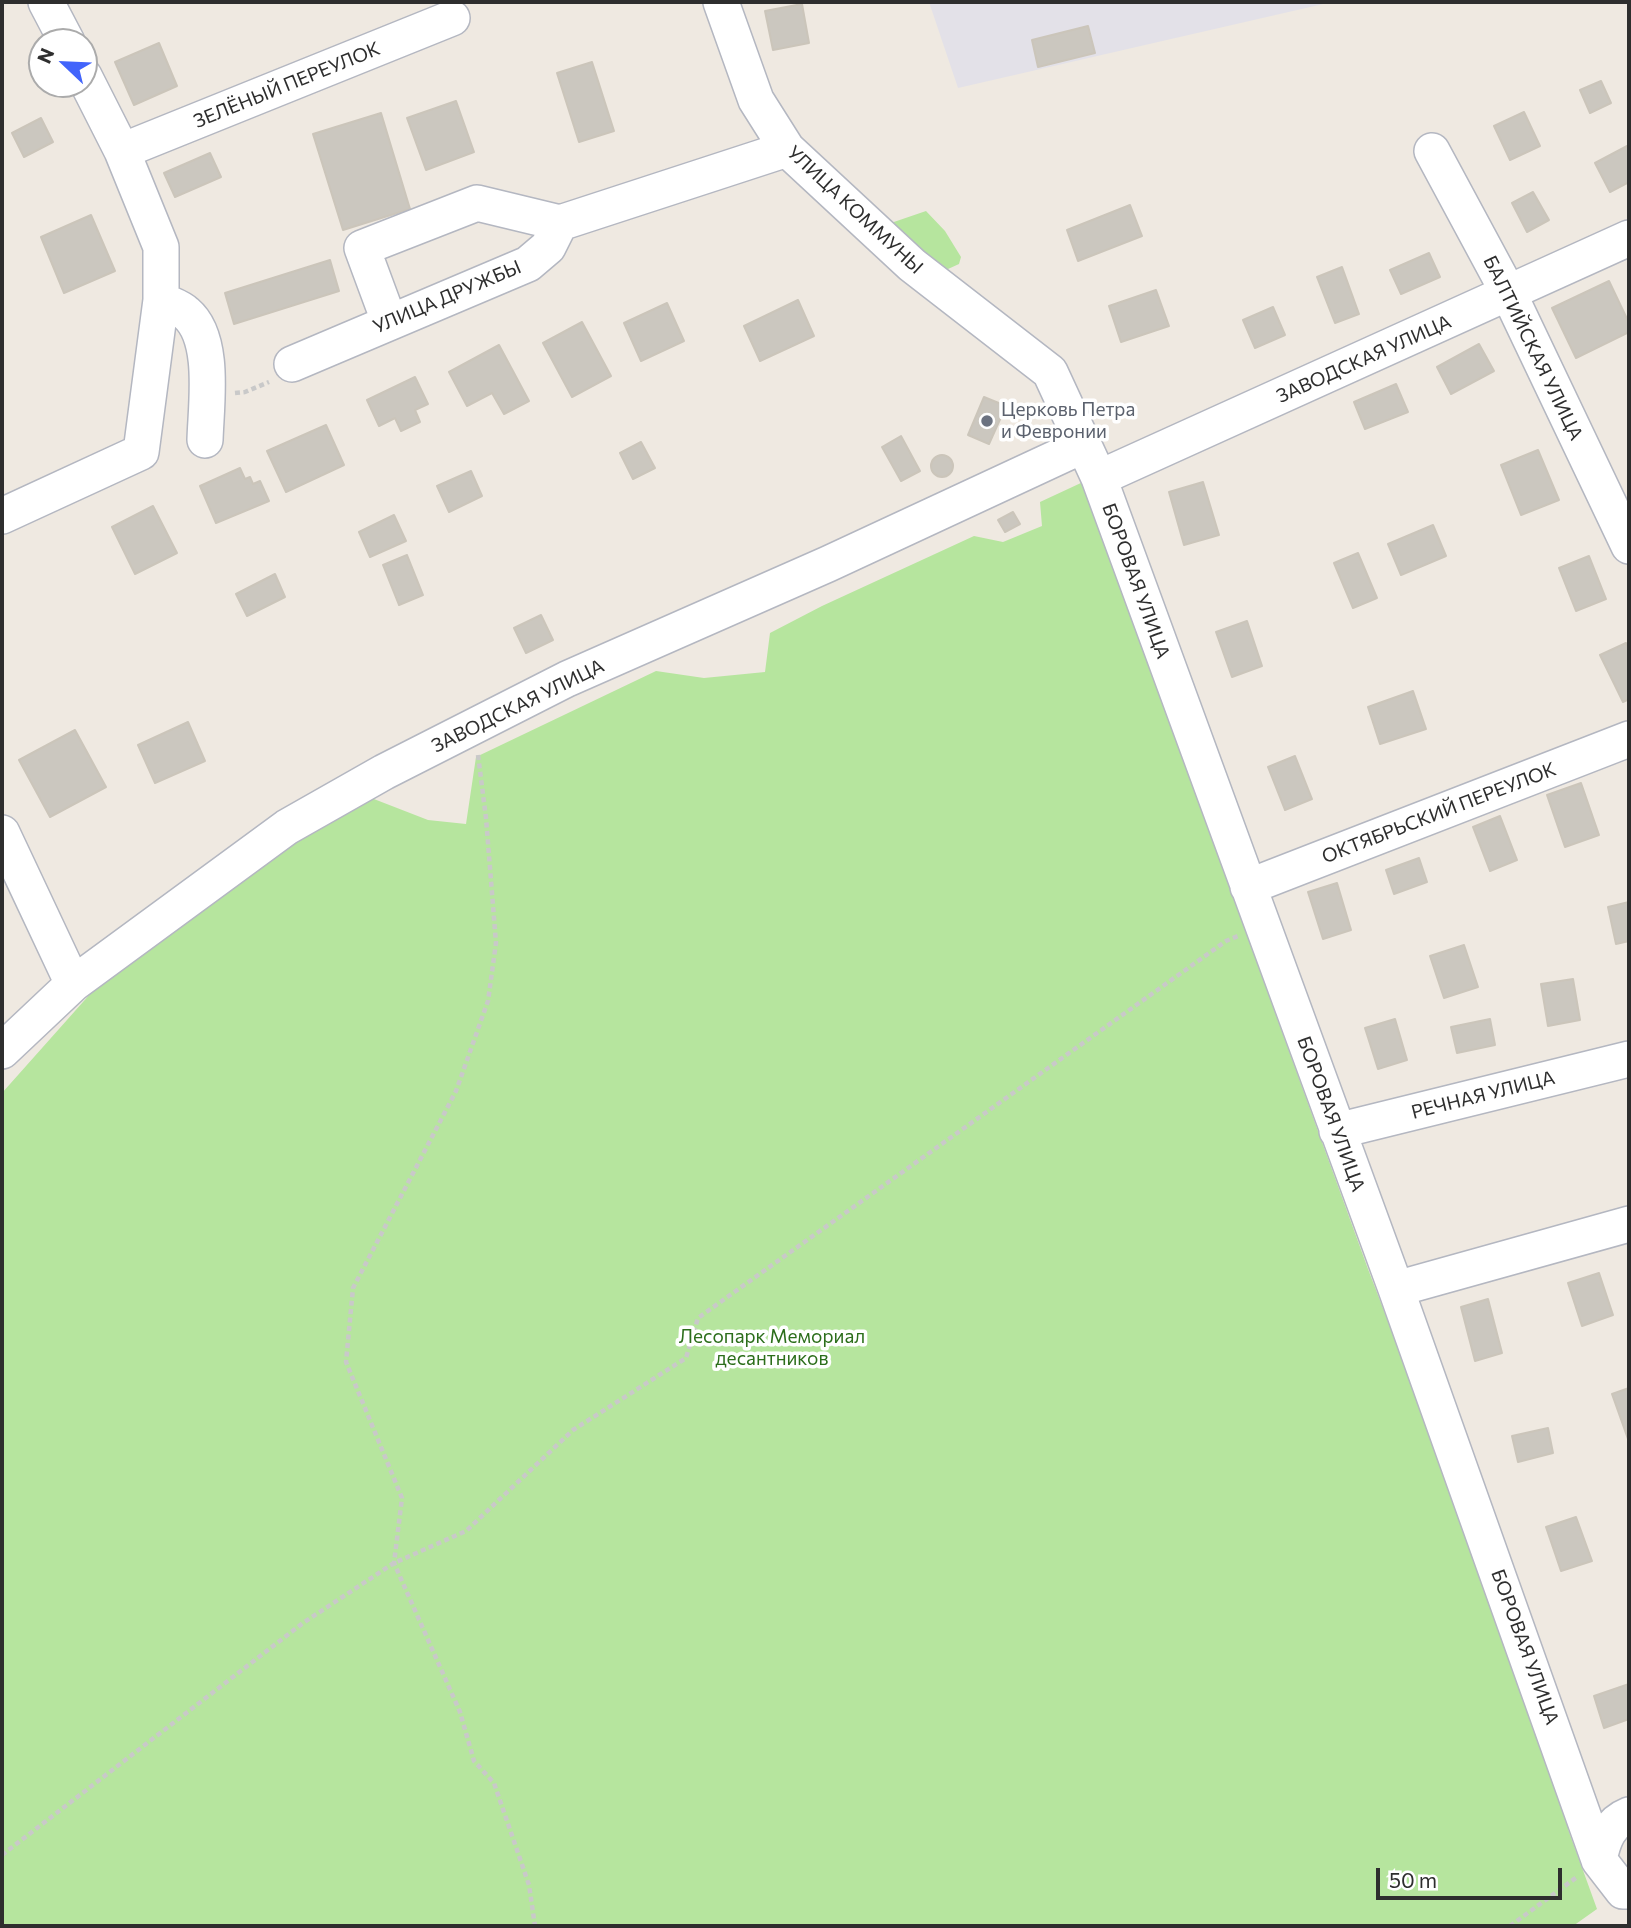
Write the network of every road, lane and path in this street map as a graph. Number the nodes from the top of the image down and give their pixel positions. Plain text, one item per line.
1 (46, 2) edge
2 (722, 2) edge
3 (452, 18) dead end
4 (59, 28) edge
5 (95, 98) edge
6 (787, 149) junction
7 (122, 151) junction
8 (1432, 151) dead end
9 (560, 223) junction
10 (1629, 238) edge
11 (1509, 294) junction
12 (162, 300) junction
13 (389, 321) junction
14 (292, 364) joint
15 (1050, 372) joint
16 (206, 396) junction
17 (205, 440) dead end
18 (1084, 445) junction
19 (1099, 478) junction
20 (2, 516) edge
21 (1629, 546) edge
22 (474, 728) junction
23 (1629, 739) edge
24 (2, 833) edge
25 (1248, 887) junction
26 (1262, 924) junction
27 (73, 984) junction
28 (2, 1051) edge
29 (1629, 1059) edge
30 (1337, 1131) junction
31 (1627, 1231) edge
32 (1396, 1289) junction
33 (394, 1563) junction
34 (1625, 1816) edge
35 (1587, 1820) junction
36 (2, 1855) edge
37 (1600, 1860) junction
38 (1627, 1896) edge
39 (535, 1926) edge
40 (1510, 1926) edge

1 - 4 street
2 - 6 street, УЛИЦА КОММУНЫ
3 - 7 street, ЗЕЛЁНЫЙ ПЕРЕУЛОК
5 - 7 street
6 - 9 street
6 - 15 street, УЛИЦА КОММУНЫ
7 - 12 street
8 - 11 street, БАЛТИЙСКАЯ УЛИЦА
9 - 13 street, УЛИЦА ДРУЖБЫ
9 - 13 street
10 - 11 street, ЗАВОДСКАЯ УЛИЦА
11 - 19 street, ЗАВОДСКАЯ УЛИЦА
11 - 21 street, БАЛТИЙСКАЯ УЛИЦА
12 - 16 street
12 - 20 street
13 - 14 street, УЛИЦА ДРУЖБЫ
14 - 16 path
15 - 18 street, БОРОВАЯ УЛИЦА
16 - 17 street
18 - 19 street, БОРОВАЯ УЛИЦА
18 - 22 street, ЗАВОДСКАЯ УЛИЦА
19 - 25 street, БОРОВАЯ УЛИЦА
22 - 27 street, ЗАВОДСКАЯ УЛИЦА
22 - 33 path
23 - 25 street, ОКТЯБРЬСКИЙ ПЕРЕУЛОК
24 - 27 street
25 - 26 street, БОРОВАЯ УЛИЦА
26 - 30 street, БОРОВАЯ УЛИЦА
26 - 33 path
27 - 28 street, ЗАВОДСКАЯ УЛИЦА
29 - 30 street, РЕЧНАЯ УЛИЦА
30 - 32 street, БОРОВАЯ УЛИЦА
31 - 32 street
32 - 35 street, БОРОВАЯ УЛИЦА
33 - 36 path
33 - 39 path
34 - 35 street
34 - 37 street
35 - 37 street, БОРОВАЯ УЛИЦА
37 - 38 street, БОРОВАЯ УЛИЦА
37 - 40 path

